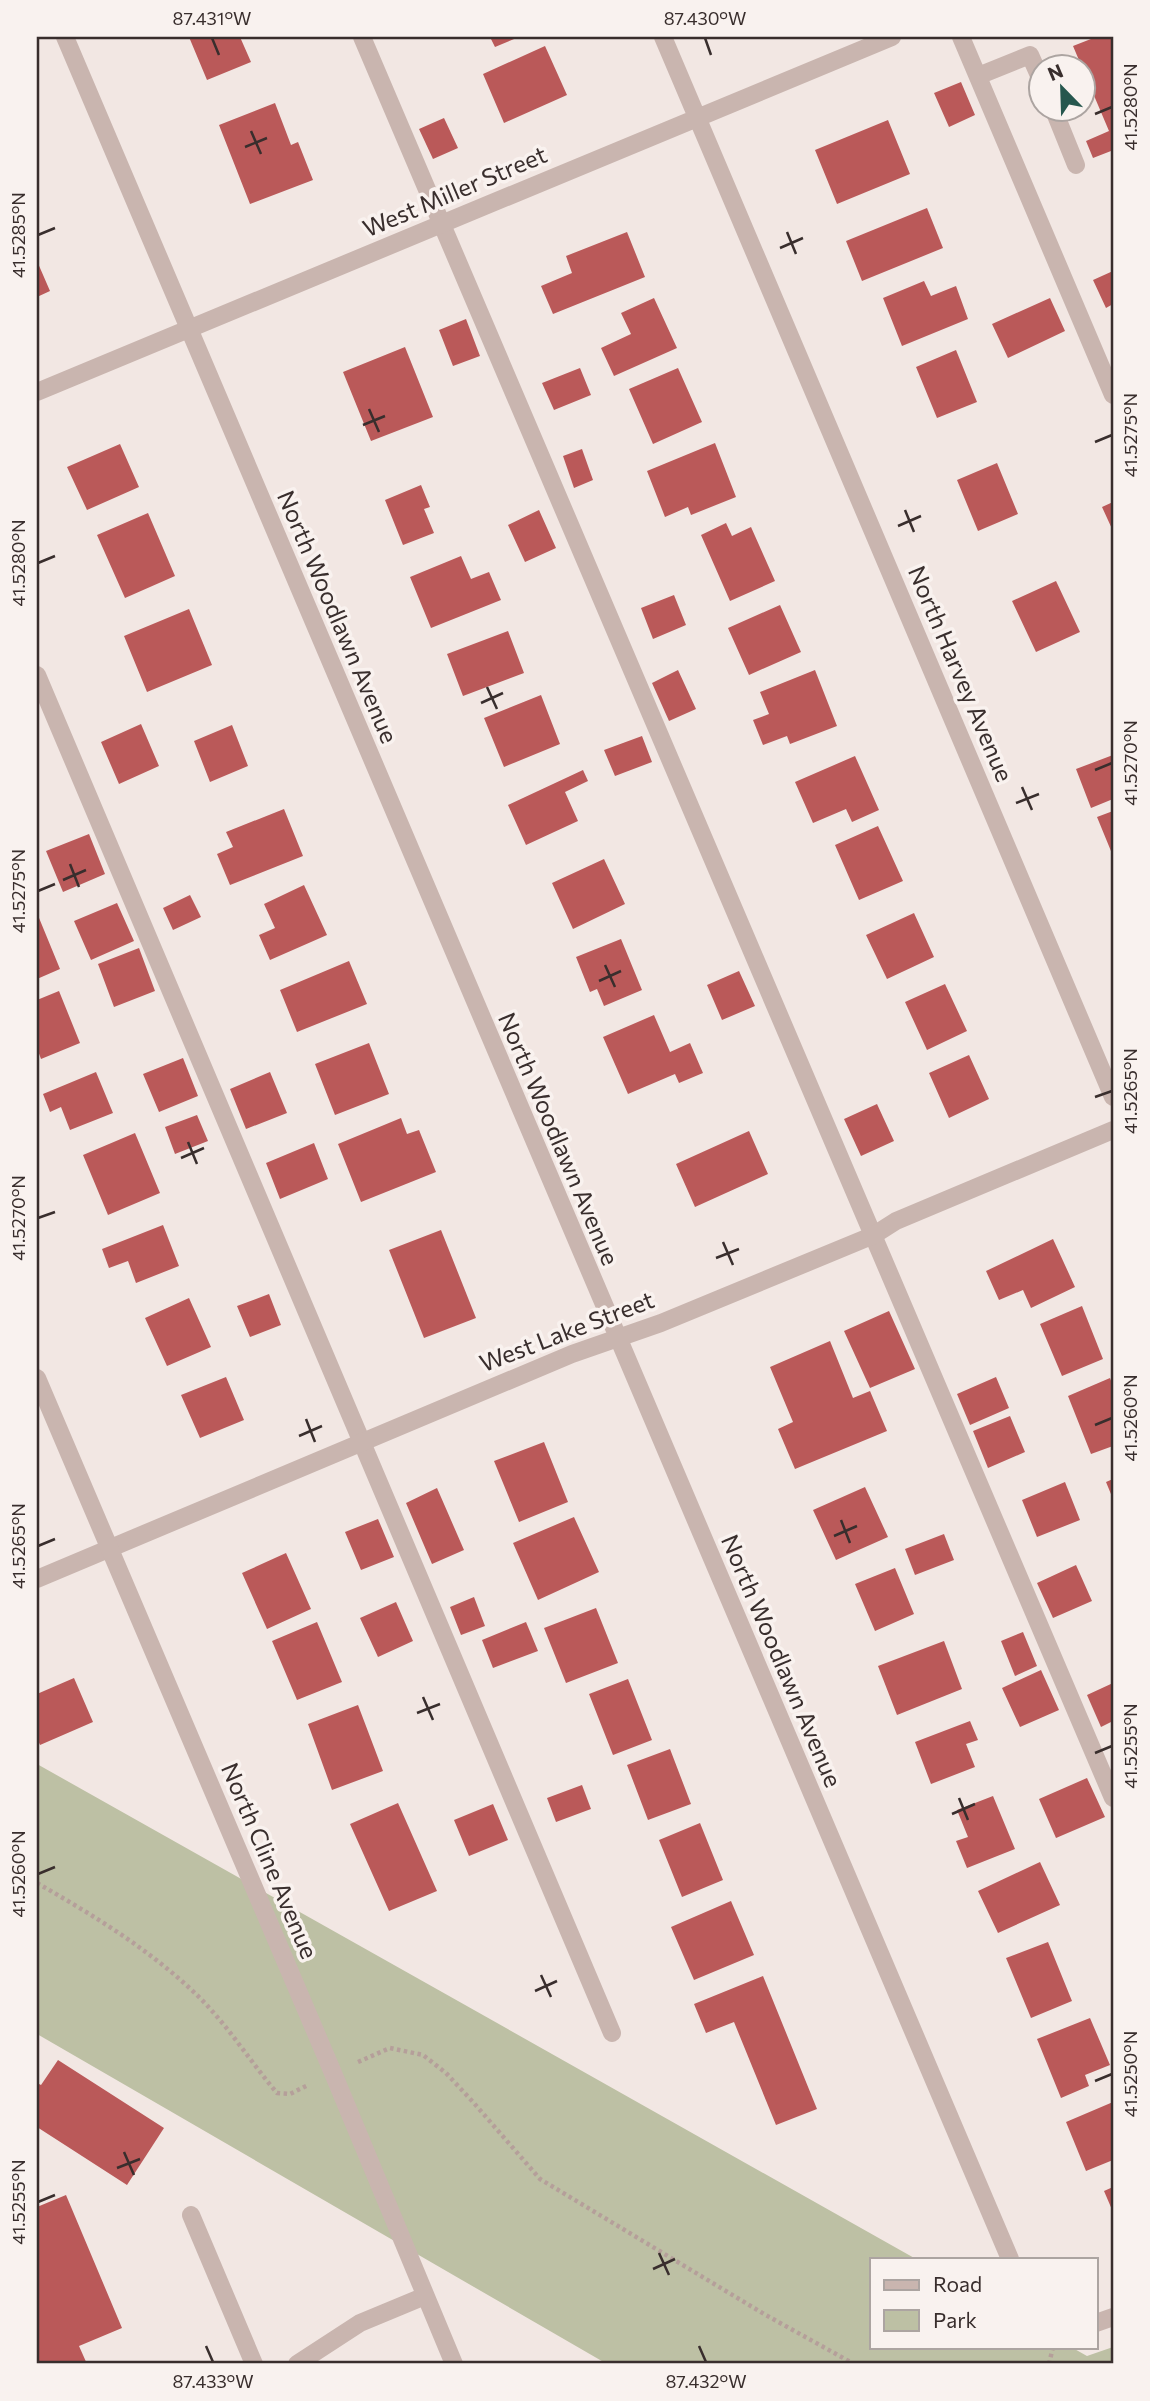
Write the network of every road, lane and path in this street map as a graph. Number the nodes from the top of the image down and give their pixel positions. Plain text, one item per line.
1 (65, 37) edge
2 (362, 37) edge
3 (663, 37) edge
4 (892, 37) edge
5 (961, 37) edge
6 (1028, 56) edge
7 (978, 76) junction
8 (698, 118) junction
9 (1059, 122) edge
10 (1076, 165) dead end
11 (442, 224) junction
12 (188, 329) junction
13 (37, 392) edge
14 (1113, 395) edge
15 (37, 675) edge
16 (1113, 1097) edge
17 (1113, 1130) edge
18 (874, 1235) junction
19 (617, 1339) junction
20 (37, 1378) edge
21 (362, 1441) junction
22 (109, 1548) junction
23 (37, 1578) edge
24 (1113, 1798) edge
25 (37, 1882) edge
26 (612, 2033) dead end
27 (364, 2060) dead end
28 (306, 2086) dead end
29 (191, 2216) dead end
30 (1010, 2258) edge
31 (425, 2296) junction
32 (254, 2364) edge
33 (298, 2364) edge
34 (454, 2364) edge
35 (853, 2364) edge

1 - 12 street, North Woodlawn Avenue
2 - 11 street
3 - 8 street, North Harvey Avenue
4 - 8 street, West Miller Street
5 - 7 street
6 - 7 street
7 - 14 street
8 - 11 street, West Miller Street
8 - 16 street, North Harvey Avenue
9 - 10 street
11 - 12 street, West Miller Street
11 - 18 street
12 - 13 street, West Miller Street
12 - 19 street, North Woodlawn Avenue
15 - 21 street
17 - 18 street, West Lake Street
18 - 19 street, West Lake Street
18 - 24 street
19 - 21 street, West Lake Street
19 - 30 street, North Woodlawn Avenue
20 - 22 street, North Cline Avenue
21 - 22 street, West Lake Street
21 - 26 street
22 - 23 street, West Lake Street
22 - 31 street, North Cline Avenue
25 - 28 path
27 - 35 path
29 - 32 street
31 - 33 street
31 - 34 street, North Cline Avenue

